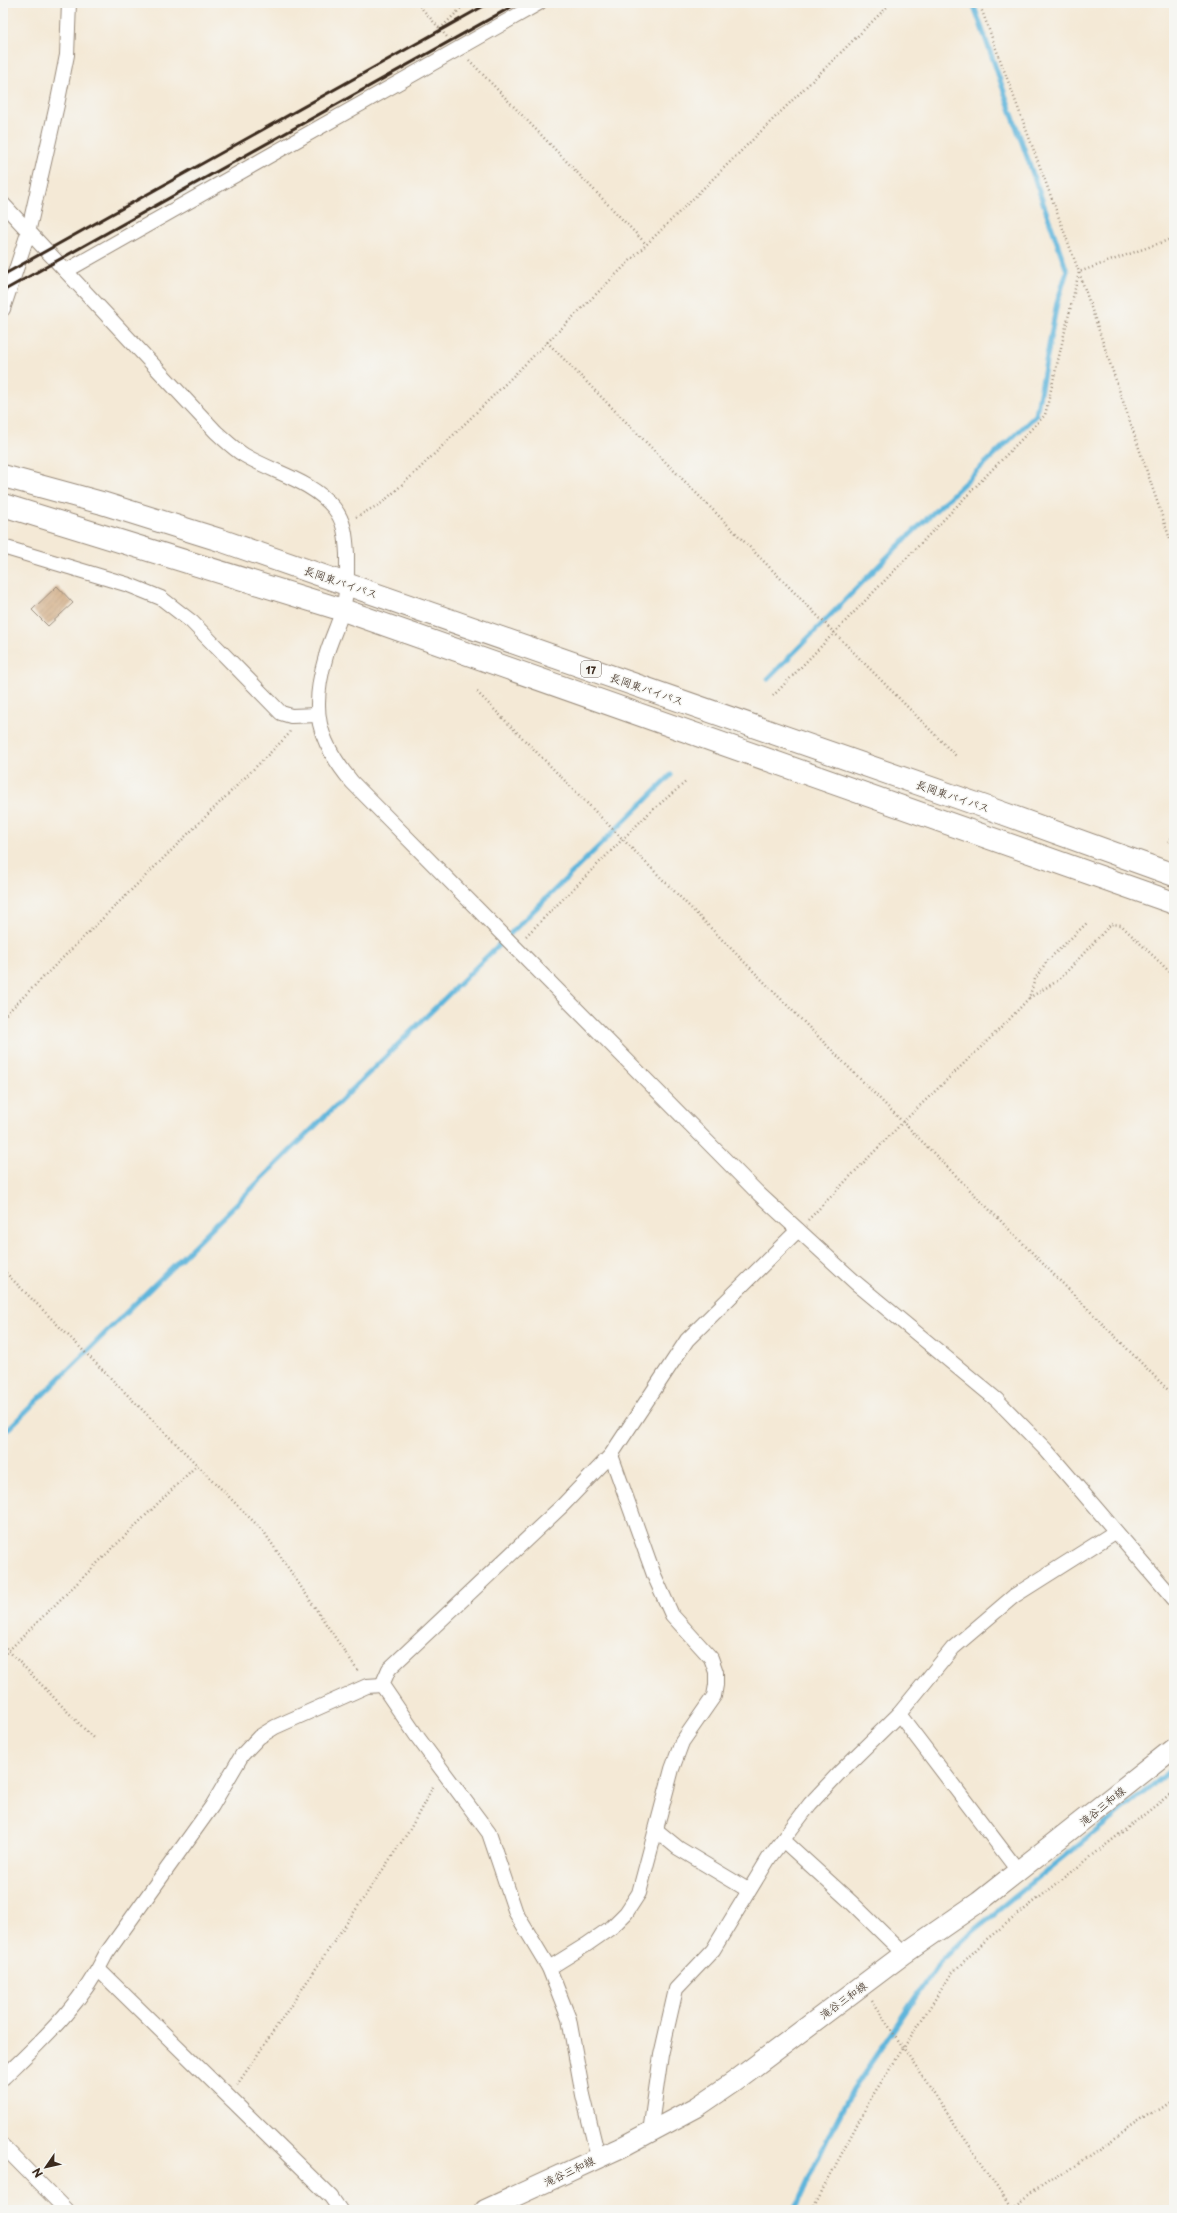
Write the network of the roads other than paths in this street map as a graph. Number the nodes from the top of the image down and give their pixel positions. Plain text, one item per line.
1 (68, 3) edge
2 (539, 3) edge
3 (3, 204) edge
4 (28, 233) junction
5 (66, 271) junction
6 (3, 309) edge
7 (3, 476) edge
8 (3, 505) edge
9 (3, 547) edge
10 (347, 584) junction
11 (342, 610) junction
12 (318, 715) junction
13 (1174, 875) edge
14 (1174, 903) edge
15 (798, 1230) junction
16 (611, 1455) junction
17 (1116, 1532) junction
18 (1174, 1599) edge
19 (382, 1685) junction
20 (899, 1714) junction
21 (1174, 1748) edge
22 (656, 1830) junction
23 (783, 1840) junction
24 (1019, 1872) junction
25 (748, 1890) junction
26 (904, 1954) junction
27 (549, 1968) junction
28 (99, 1970) junction
29 (3, 2078) edge
30 (650, 2132) junction
31 (3, 2146) edge
32 (598, 2157) junction
33 (493, 2208) edge
34 (66, 2210) edge
35 (340, 2210) edge

1 - 4 street
2 - 5 street
3 - 4 street
4 - 5 street
4 - 6 street
5 - 10 street
7 - 10 highway, 長岡東バイパス / 17
8 - 11 highway, 17
9 - 12 street
10 - 11 street
10 - 13 highway, 長岡東バイパス / 17
11 - 12 street
11 - 14 highway, 17
12 - 15 street
15 - 16 street
15 - 17 street
16 - 19 street
16 - 22 street
17 - 18 street
17 - 20 street
19 - 27 street
19 - 28 street
20 - 23 street
20 - 24 street
21 - 24 main road, 滝谷三和線
22 - 25 street
22 - 27 street
23 - 25 street
23 - 26 street
24 - 26 main road, 滝谷三和線
25 - 30 street
26 - 30 main road, 滝谷三和線
27 - 32 street
28 - 29 street
28 - 35 street
30 - 32 main road, 滝谷三和線
31 - 34 street
32 - 33 main road, 滝谷三和線

